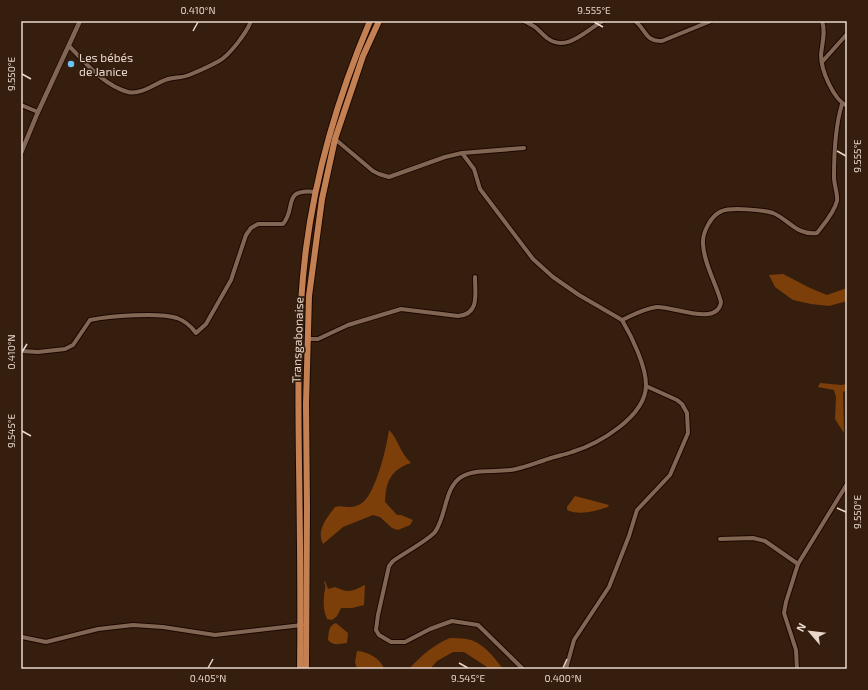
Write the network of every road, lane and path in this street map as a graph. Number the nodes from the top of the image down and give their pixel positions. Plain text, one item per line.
1 (80, 21) edge
2 (251, 21) edge
3 (370, 21) edge
4 (378, 21) edge
5 (524, 21) edge
6 (603, 21) edge
7 (635, 21) edge
8 (711, 21) edge
9 (822, 21) edge
10 (847, 34) edge
11 (69, 46) junction
12 (822, 62) junction
13 (842, 104) junction
14 (21, 105) edge
15 (847, 106) edge
16 (38, 112) junction
17 (335, 140) junction
18 (524, 148) dead end
19 (21, 153) edge
20 (462, 153) junction
21 (316, 192) junction
22 (475, 277) dead end
23 (622, 320) junction
24 (307, 339) junction
25 (21, 351) edge
26 (646, 386) junction
27 (847, 484) edge
28 (720, 539) dead end
29 (798, 564) junction
30 (304, 625) junction
31 (22, 637) dead end
32 (300, 669) edge
33 (306, 669) edge
34 (523, 669) edge
35 (566, 669) edge
36 (797, 669) edge

1 - 11 street
2 - 11 street
3 - 21 highway, Transgabonaise
4 - 17 highway, Transgabonaise
5 - 6 street
7 - 8 street
9 - 12 street
10 - 12 street
11 - 16 street
12 - 13 street
13 - 15 street
13 - 23 street
14 - 16 street
16 - 19 street
17 - 20 street
17 - 24 highway, Transgabonaise
18 - 20 street
20 - 23 street
21 - 25 street
21 - 30 highway, Transgabonaise
22 - 24 street
23 - 26 street
24 - 30 highway, Transgabonaise
26 - 34 street
26 - 35 street
27 - 29 street
28 - 29 street
29 - 36 street
30 - 31 street
30 - 32 highway, Transgabonaise
30 - 33 highway, Transgabonaise

